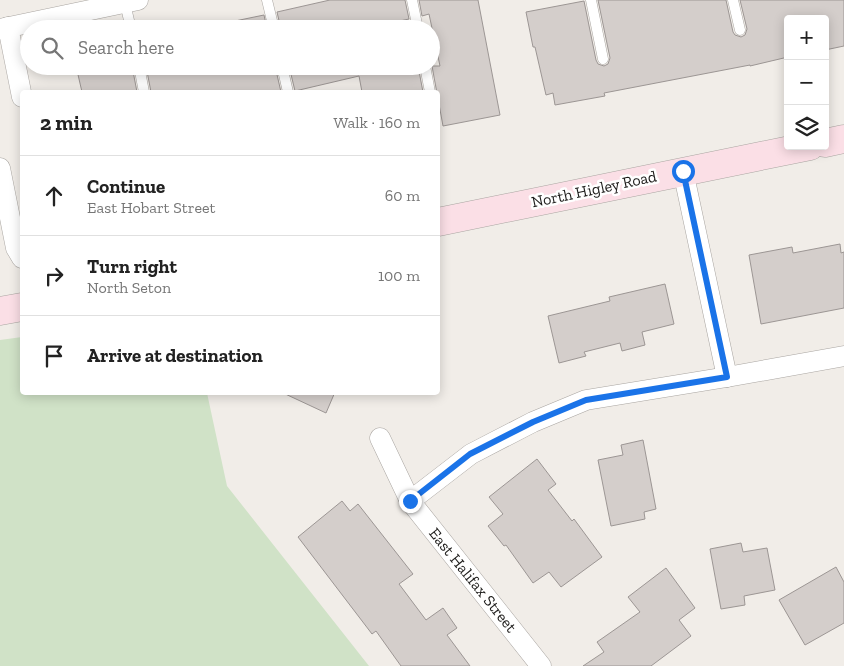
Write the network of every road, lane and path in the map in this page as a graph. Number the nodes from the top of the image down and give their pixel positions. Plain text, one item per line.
1 (267, 0) edge
2 (412, 0) edge
3 (591, 0) edge
4 (733, 0) edge
5 (131, 1) edge
6 (42, 20) edge
7 (131, 20) edge
8 (272, 20) edge
9 (416, 20) edge
10 (20, 25) edge
11 (4, 28) edge
12 (740, 30) dead end
13 (603, 59) dead end
14 (141, 75) edge
15 (284, 75) edge
16 (427, 75) edge
17 (20, 90) edge
18 (144, 90) edge
19 (288, 90) edge
20 (430, 90) edge
21 (844, 140) edge
22 (829, 142) edge
23 (790, 150) edge
24 (0, 168) edge
25 (683, 171) junction
26 (440, 222) edge
27 (20, 255) edge
28 (20, 307) edge
29 (0, 311) edge
30 (844, 356) edge
31 (727, 377) junction
32 (380, 438) dead end
33 (410, 501) junction
34 (541, 666) edge

1 - 8 lane
2 - 9 lane
3 - 13 lane
4 - 12 lane
5 - 6 street
5 - 7 lane
10 - 11 street
11 - 17 street
14 - 18 lane
15 - 19 lane
16 - 20 lane
21 - 22 main road
23 - 25 main road, North Higley Road
24 - 27 street
25 - 26 main road, North Higley Road
25 - 31 street
28 - 29 main road
30 - 31 street
31 - 33 street
32 - 33 street, East Halifax Street
33 - 34 street, East Halifax Street

